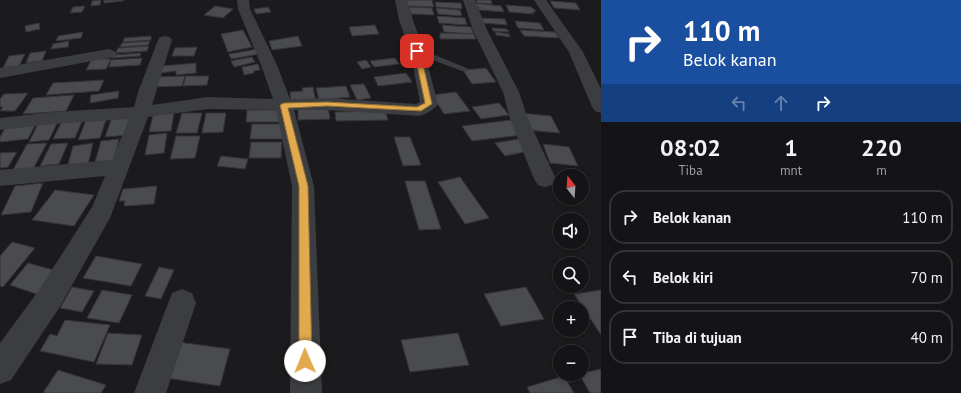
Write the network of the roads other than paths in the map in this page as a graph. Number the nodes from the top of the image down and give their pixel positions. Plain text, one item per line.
1 (243, 0) edge
2 (401, 0) edge
3 (469, 0) edge
4 (540, 0) edge
5 (165, 40) dead end
6 (417, 51) junction
7 (109, 54) dead end
8 (465, 68) dead end
9 (0, 73) edge
10 (600, 101) edge
11 (284, 105) junction
12 (141, 112) junction
13 (0, 124) edge
14 (120, 167) junction
15 (0, 178) edge
16 (545, 180) dead end
17 (182, 303) dead end
18 (0, 369) edge
19 (150, 393) edge
20 (306, 393) edge

1 - 11 street
2 - 6 street
3 - 16 street
4 - 10 street
5 - 12 street
6 - 8 lane
6 - 11 street
7 - 9 street
11 - 12 street
11 - 20 street
12 - 13 street
12 - 14 street
14 - 15 street
14 - 18 street
17 - 19 street

